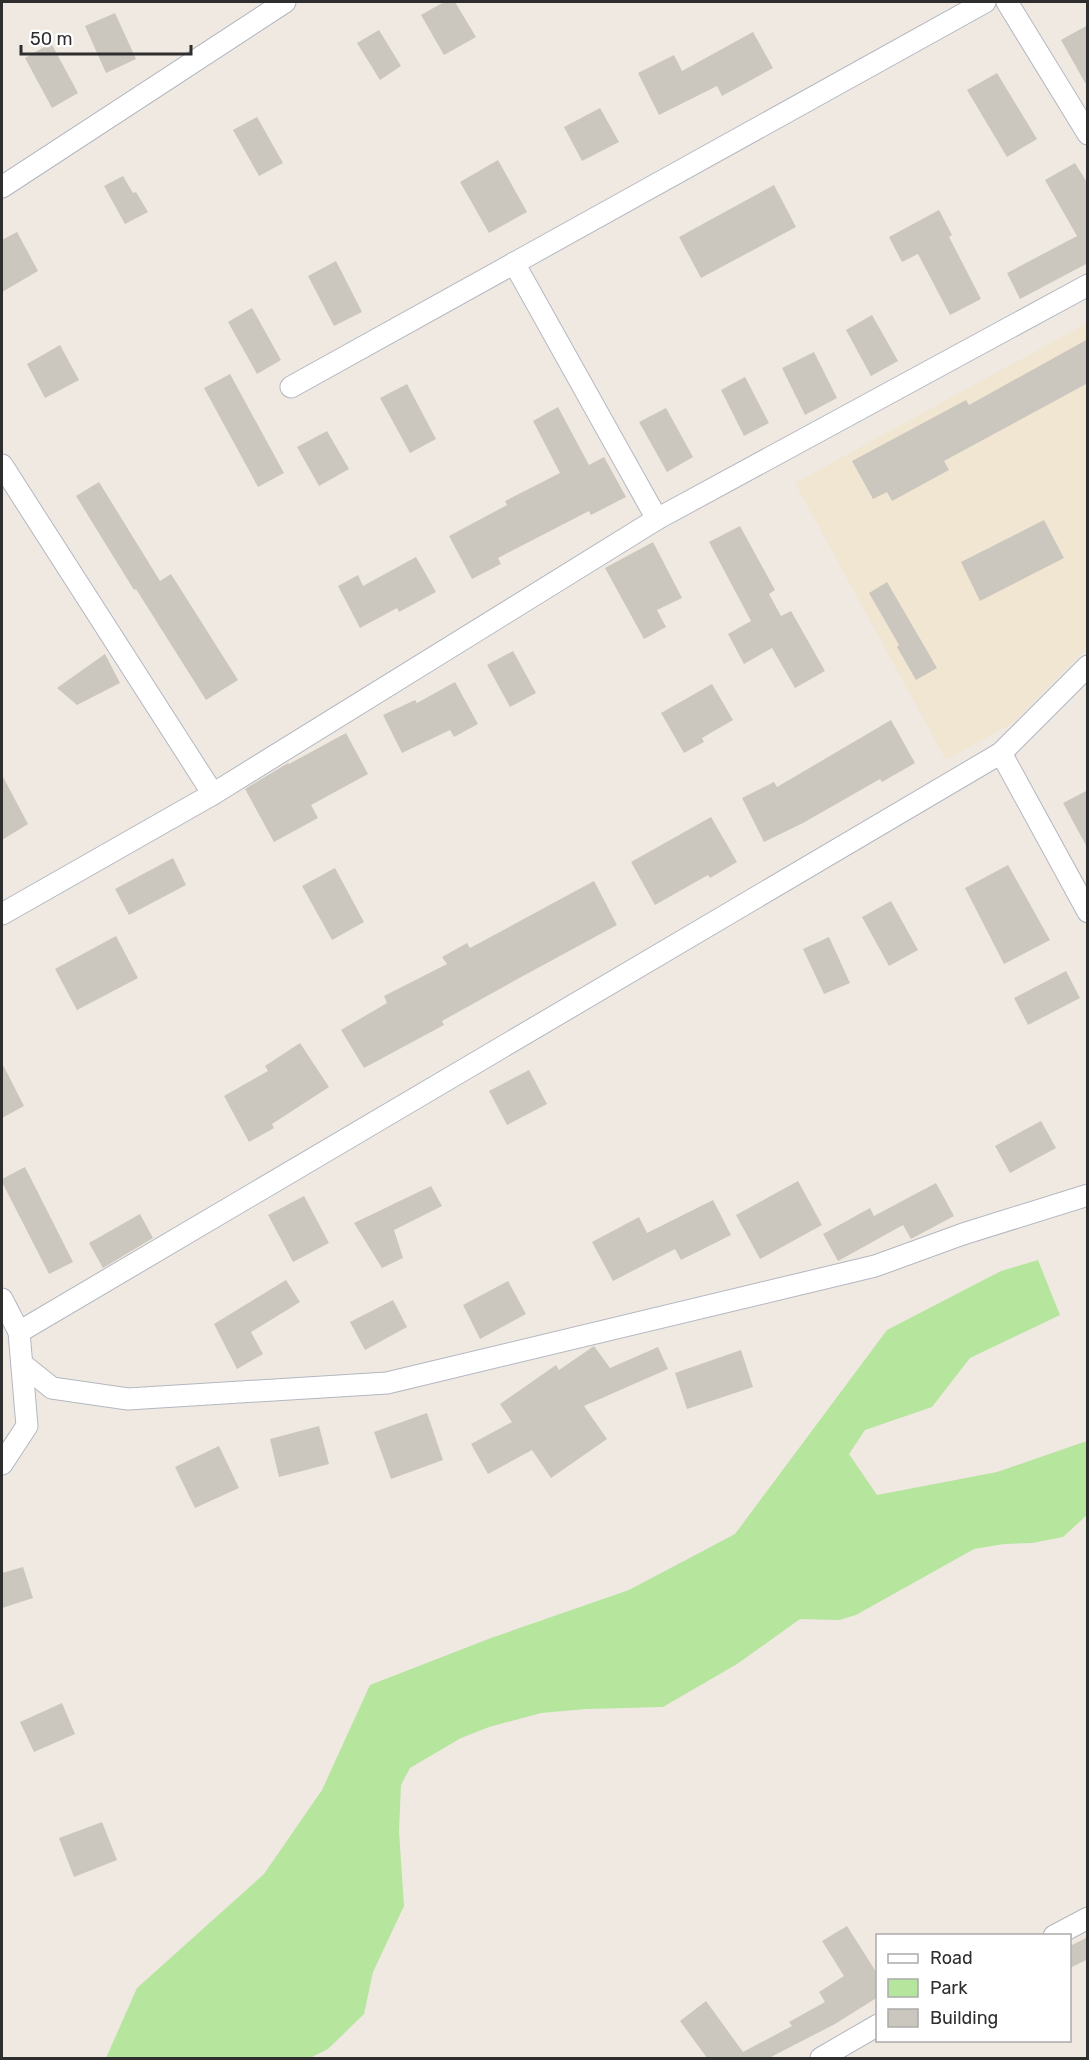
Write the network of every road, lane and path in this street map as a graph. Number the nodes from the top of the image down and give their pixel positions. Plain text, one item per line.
1 (285, 2) edge
2 (985, 2) edge
3 (1007, 2) edge
4 (1088, 134) edge
5 (2, 187) edge
6 (514, 262) junction
7 (1088, 285) edge
8 (291, 387) dead end
9 (2, 465) edge
10 (657, 519) junction
11 (1088, 666) edge
12 (1001, 753) junction
13 (213, 794) junction
14 (1088, 912) edge
15 (2, 915) edge
16 (1088, 1196) edge
17 (2, 1299) edge
18 (19, 1332) junction
19 (22, 1364) junction
20 (2, 1464) edge
21 (1088, 1918) edge
22 (1056, 1934) edge
23 (876, 2026) edge
24 (821, 2058) edge

1 - 5 street
2 - 6 street
3 - 4 street
6 - 8 street
6 - 10 street
7 - 10 street
9 - 13 street
10 - 13 street
11 - 12 street
12 - 14 street
12 - 18 street
13 - 15 street
16 - 19 street
17 - 18 street
18 - 19 street
19 - 20 street
21 - 22 street
23 - 24 street

